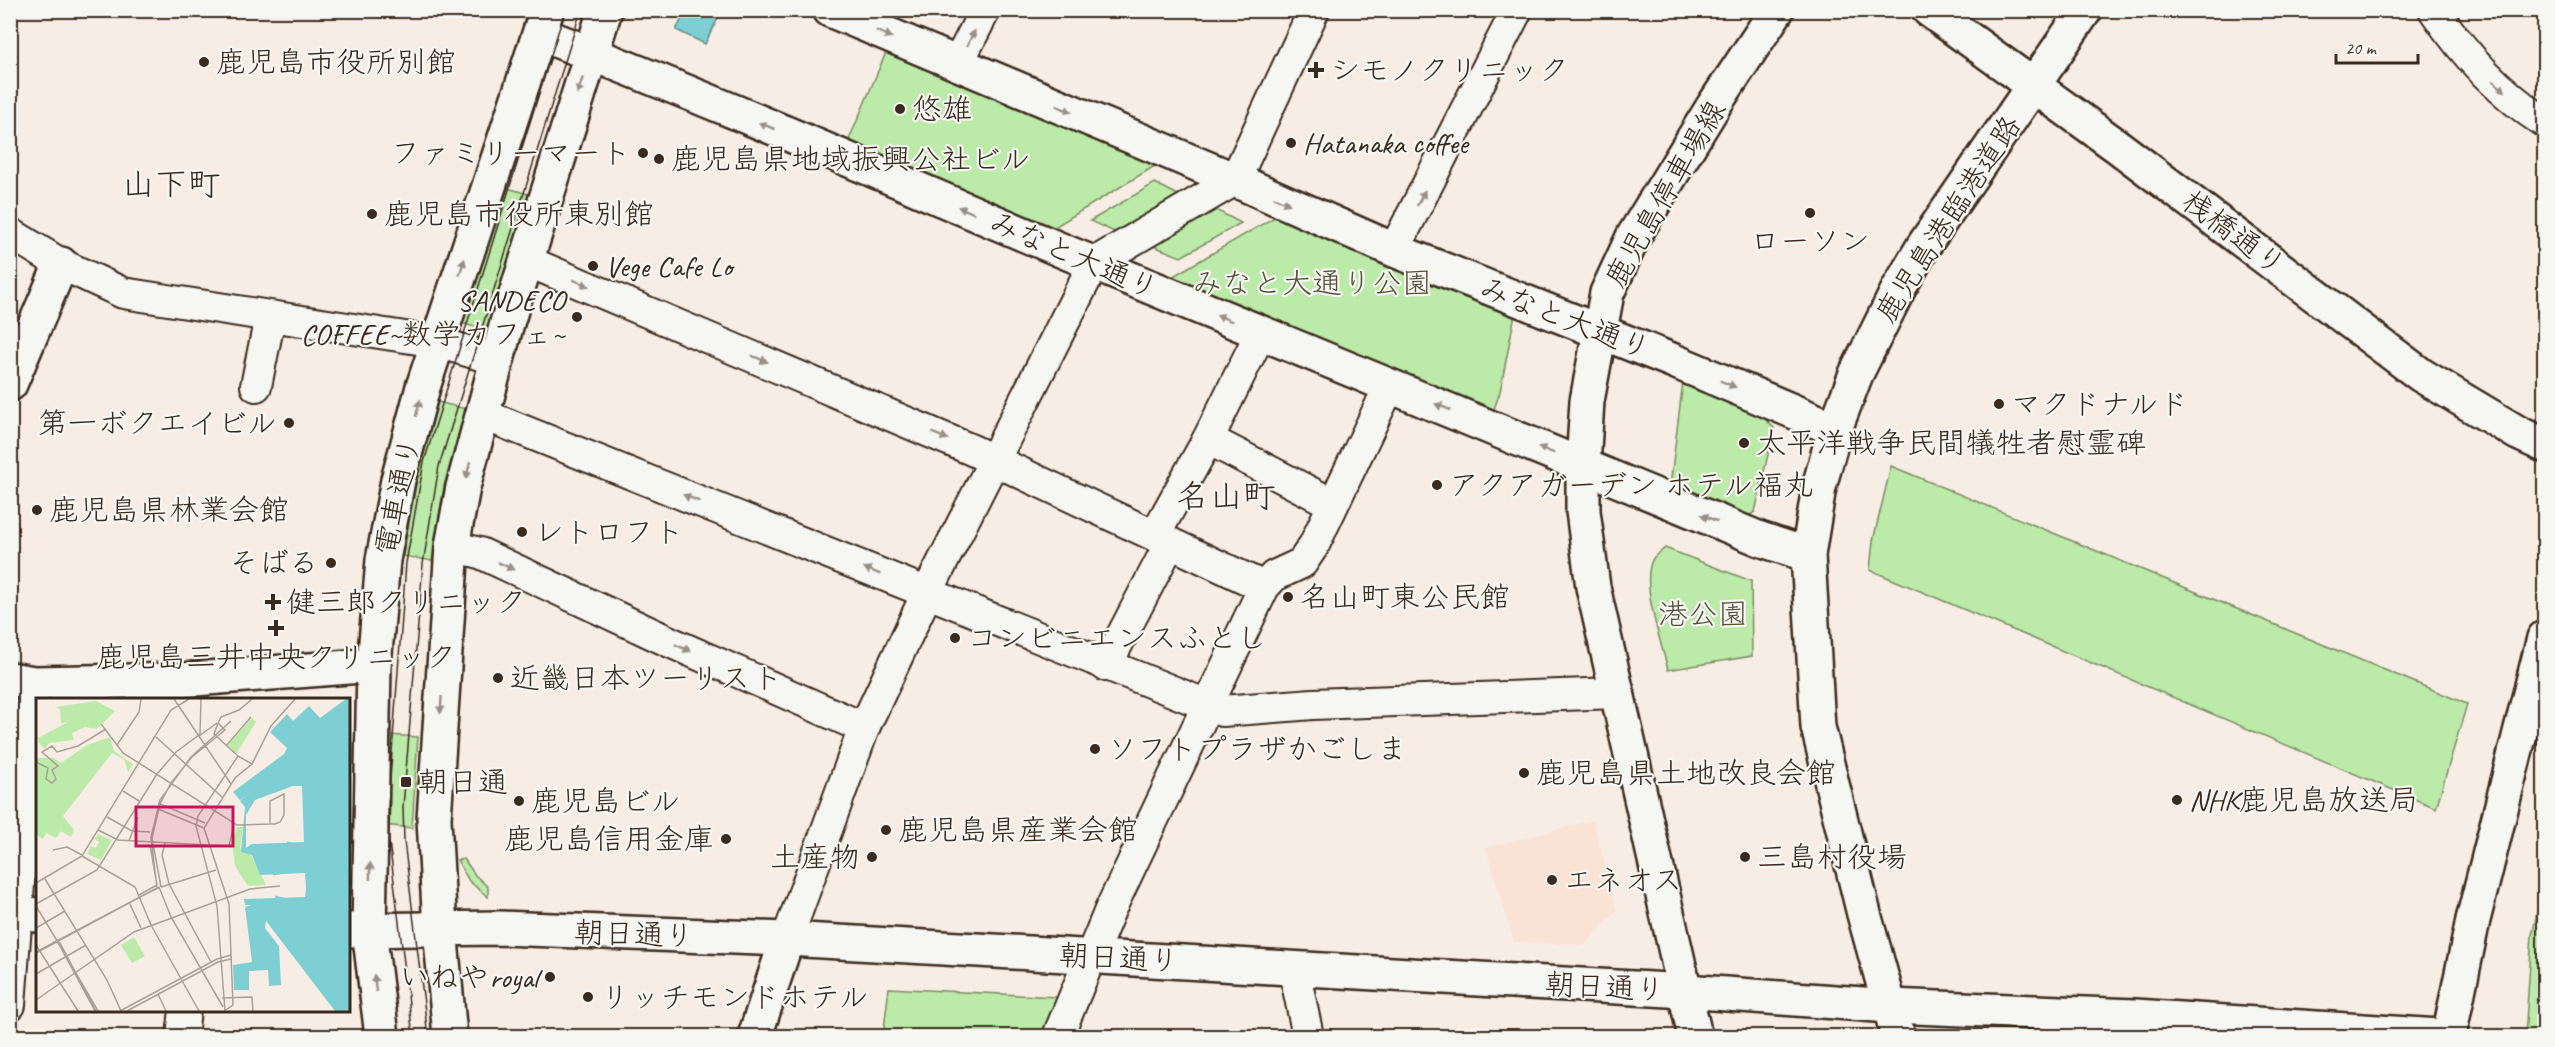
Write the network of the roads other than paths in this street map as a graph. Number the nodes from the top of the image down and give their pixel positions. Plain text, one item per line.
1 (605, 10) edge
2 (830, 10) edge
3 (985, 10) edge
4 (1314, 10) edge
5 (1517, 10) edge
6 (1777, 10) edge
7 (1929, 10) edge
8 (2085, 10) edge
9 (2434, 10) edge
10 (543, 22) edge
11 (591, 54) junction
12 (957, 65) junction
13 (2034, 85) junction
14 (2544, 122) edge
15 (1235, 180) junction
16 (10, 233) edge
17 (1394, 250) junction
18 (527, 261) junction
19 (1094, 263) junction
20 (61, 264) junction
21 (270, 317) junction
22 (1599, 332) junction
23 (1260, 334) junction
24 (437, 342) junction
25 (497, 360) junction
26 (10, 384) edge
27 (1390, 385) junction
28 (256, 386) dead end
29 (482, 414) junction
30 (1835, 429) junction
31 (1208, 440) junction
32 (2544, 445) edge
33 (994, 460) junction
34 (1583, 466) junction
35 (1333, 504) junction
36 (1163, 539) junction
37 (452, 546) junction
38 (1808, 555) junction
39 (1264, 587) junction
40 (927, 593) junction
41 (2544, 638) edge
42 (374, 665) junction
43 (1106, 666) junction
44 (22, 681) edge
45 (1617, 693) junction
46 (1206, 704) junction
47 (864, 728) junction
48 (21, 914) edge
49 (440, 929) junction
50 (358, 930) edge
51 (787, 939) junction
52 (1090, 957) junction
53 (1294, 969) junction
54 (1686, 991) junction
55 (10, 1005) edge
56 (185, 1011) edge
57 (1894, 1021) edge
58 (182, 1036) edge
59 (382, 1036) edge
60 (450, 1036) edge
61 (755, 1036) edge
62 (1058, 1036) edge
63 (1308, 1036) edge
64 (1695, 1036) edge
65 (2440, 1036) edge
66 (2450, 1036) edge

1 - 11 main road, 電車通り
2 -> 12 main road, みなと大通り
12 -> 3 street
4 - 15 street
17 -> 5 street
6 - 22 main road, 鹿児島停車場線
7 - 13 main road, 桟橋通り
8 - 13 main road, 鹿児島港臨港道路
9 -> 14 street
10 - 11 main road, みなと大通り
24 -> 10 main road, 電車通り
11 -> 18 main road, 電車通り
19 -> 11 main road, みなと大通り
12 -> 15 main road, みなと大通り
13 - 30 main road, 鹿児島港臨港道路
13 - 32 main road, 桟橋通り
15 -> 17 main road, みなと大通り
15 - 19 street
16 - 20 street
17 - 22 main road, みなと大通り
18 - 25 main road, 電車通り
18 -> 33 street
23 -> 19 main road, みなと大通り
19 - 33 street
20 - 21 street
20 - 26 main road
21 - 24 street
21 - 28 street
22 -> 30 main road, みなと大通り
22 - 34 main road, 鹿児島停車場線
23 - 27 main road, みなと大通り
23 - 31 street
24 - 25 street
42 -> 24 main road, 電車通り
25 - 29 main road, 電車通り
34 -> 27 main road, みなと大通り
27 - 35 street
29 -> 37 main road, 電車通り
40 -> 29 street
30 - 38 main road, 鹿児島港臨港道路
31 - 35 street
31 - 36 street
33 - 36 street
33 - 40 street
38 -> 34 main road, みなと大通り
34 - 45 main road, 鹿児島停車場線
35 - 39 street
36 - 39 street
36 - 43 street
37 -> 47 street
37 -> 49 main road, 電車通り
38 - 57 main road, 鹿児島港臨港道路
39 - 46 street
40 - 43 street
40 - 47 street
41 - 66 main road
42 - 44 main road
50 -> 42 main road, 電車通り
43 - 46 street
44 - 48 street
45 - 46 street
45 - 54 main road, 鹿児島停車場線
46 - 52 street
47 - 51 street
48 - 55 street
49 - 50 main road, 朝日通り
49 - 51 main road, 朝日通り
49 - 60 main road, 電車通り
59 -> 50 main road, 電車通り
51 - 52 main road, 朝日通り
51 - 61 main road
52 - 53 main road, 朝日通り
52 - 62 street
53 - 54 main road, 朝日通り
53 - 63 street
54 - 57 main road, 朝日通り
54 - 64 main road, 鹿児島停車場線
56 - 58 street
57 - 65 main road, 朝日通り

